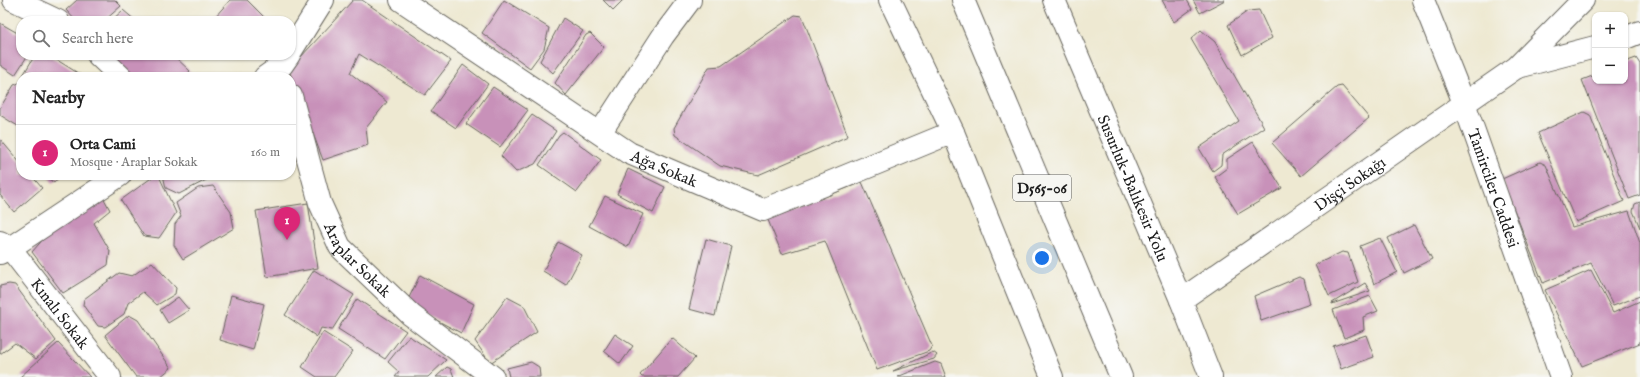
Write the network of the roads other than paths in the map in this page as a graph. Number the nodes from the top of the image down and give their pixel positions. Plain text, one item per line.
1 (14, 0) edge
2 (323, 0) edge
3 (401, 0) edge
4 (690, 0) edge
5 (890, 0) edge
6 (963, 0) edge
7 (1054, 0) edge
8 (1423, 0) edge
9 (1583, 0) edge
10 (48, 16) edge
11 (1640, 32) edge
12 (1628, 37) edge
13 (296, 46) edge
14 (1592, 48) edge
15 (103, 60) edge
16 (287, 62) edge
17 (1517, 68) junction
18 (115, 72) edge
19 (272, 72) edge
20 (1464, 103) junction
21 (296, 114) edge
22 (953, 132) junction
23 (600, 133) junction
24 (112, 180) edge
25 (3, 248) edge
26 (1181, 300) junction
27 (110, 377) edge
28 (493, 377) edge
29 (1052, 377) edge
30 (1122, 377) edge
31 (1212, 377) edge
32 (1561, 377) edge

1 - 10 main road
2 - 13 main road
3 - 23 main road, Ağa Sokak
4 - 23 main road
5 - 22 main road
6 - 30 main road, D565-06
7 - 26 main road, Susurluk-Balıkesir Yolu
8 - 20 main road, Tamirciler Caddesi
9 - 17 main road
11 - 12 main road
14 - 17 main road
15 - 18 main road
16 - 19 main road
17 - 20 main road, Dişçi Sokağı
20 - 26 main road, Dişçi Sokağı
20 - 32 main road, Tamirciler Caddesi
21 - 28 main road, Araplar Sokak
22 - 23 main road, Ağa Sokak
22 - 29 main road
24 - 25 main road
25 - 27 main road, Kınalı Sokak
26 - 31 main road, Susurluk-Balıkesir Yolu

